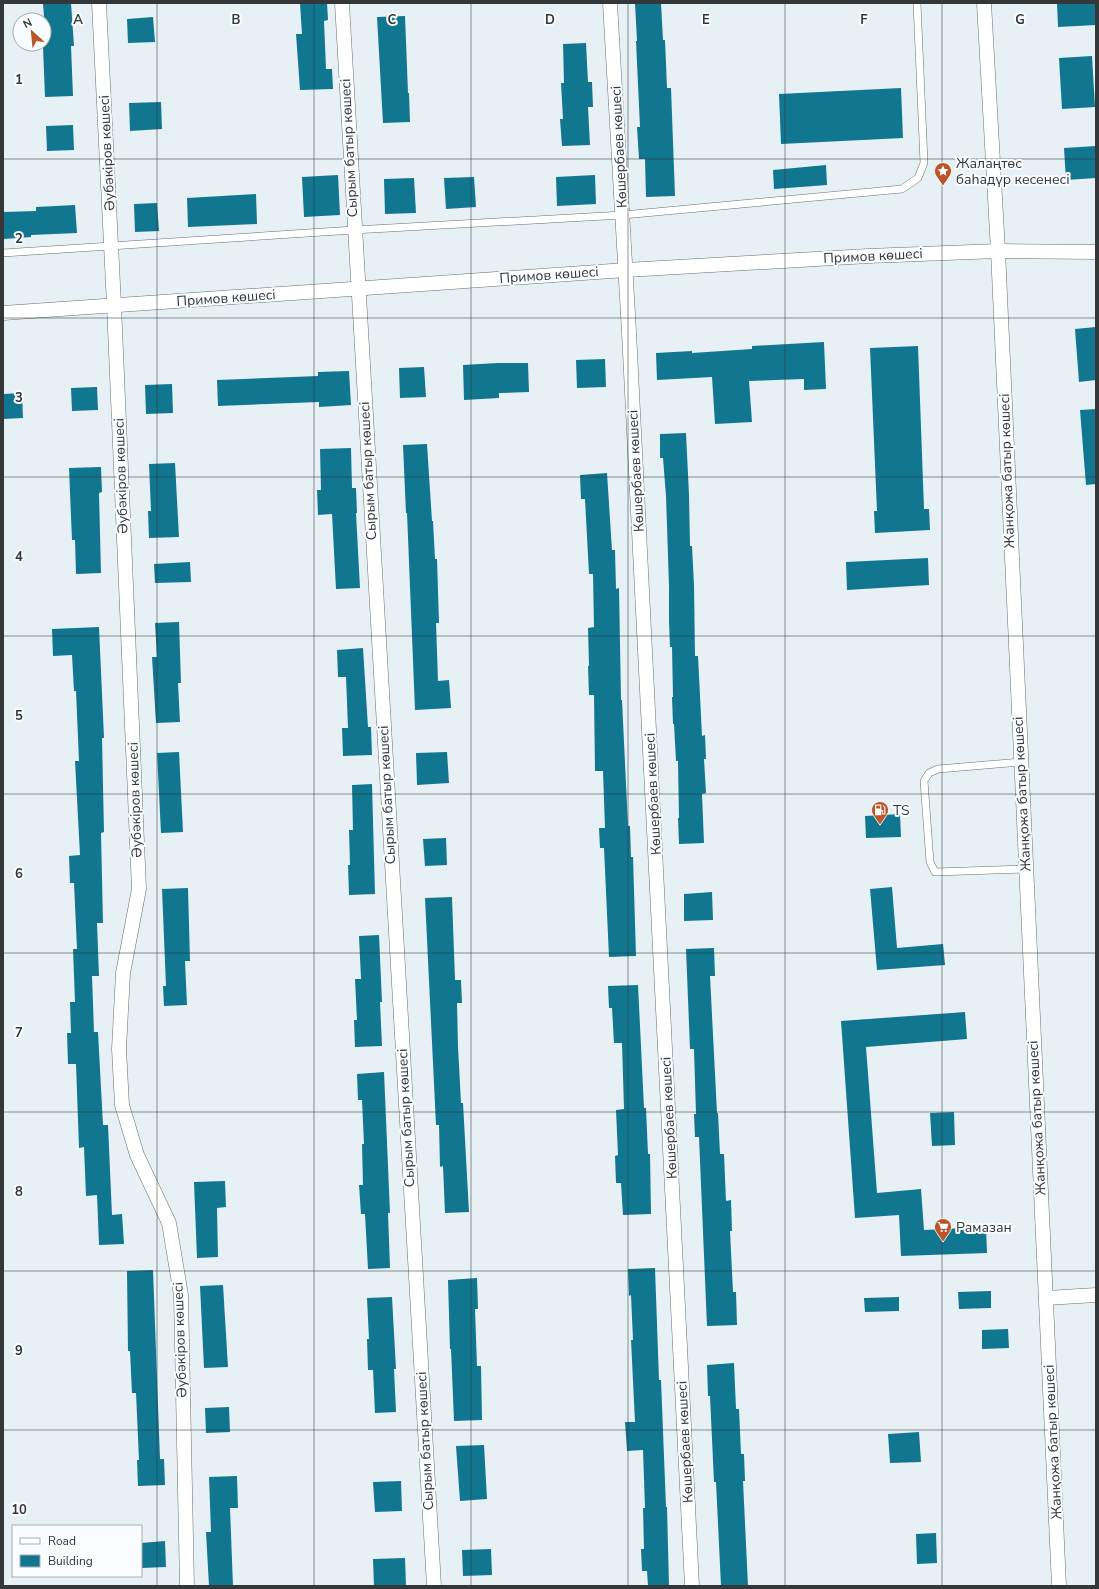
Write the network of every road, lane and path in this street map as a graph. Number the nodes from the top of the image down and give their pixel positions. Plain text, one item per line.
1 (99, 3) edge
2 (342, 3) edge
3 (610, 3) edge
4 (917, 3) edge
5 (984, 3) edge
6 (623, 215) junction
7 (354, 230) junction
8 (111, 247) junction
9 (998, 251) junction
10 (1096, 252) edge
11 (3, 253) edge
12 (626, 270) junction
13 (358, 289) junction
14 (114, 305) junction
15 (3, 313) edge
16 (1021, 762) junction
17 (1026, 869) junction
18 (1096, 1295) edge
19 (1046, 1298) junction
20 (186, 1586) edge
21 (434, 1586) edge
22 (692, 1586) edge
23 (1059, 1586) edge

1 - 8 street, Әубәкіров көшесі
2 - 7 street, Сырым батыр көшесі
3 - 6 street, Көшербаев көшесі
4 - 6 lane
5 - 9 street, Жанқожа батыр көшесі
6 - 7 lane
6 - 12 street, Көшербаев көшесі
7 - 8 lane
7 - 13 street, Сырым батыр көшесі
8 - 11 lane
8 - 14 street, Әубәкіров көшесі
9 - 10 street, Примов көшесі
9 - 12 street, Примов көшесі
9 - 16 street, Жанқожа батыр көшесі
12 - 13 street, Примов көшесі
12 - 22 street, Көшербаев көшесі
13 - 14 street, Примов көшесі
13 - 21 street, Сырым батыр көшесі
14 - 15 street, Примов көшесі
14 - 20 street, Әубәкіров көшесі
16 - 17 street, Жанқожа батыр көшесі
16 - 17 lane
17 - 19 street, Жанқожа батыр көшесі
18 - 19 street
19 - 23 street, Жанқожа батыр көшесі

